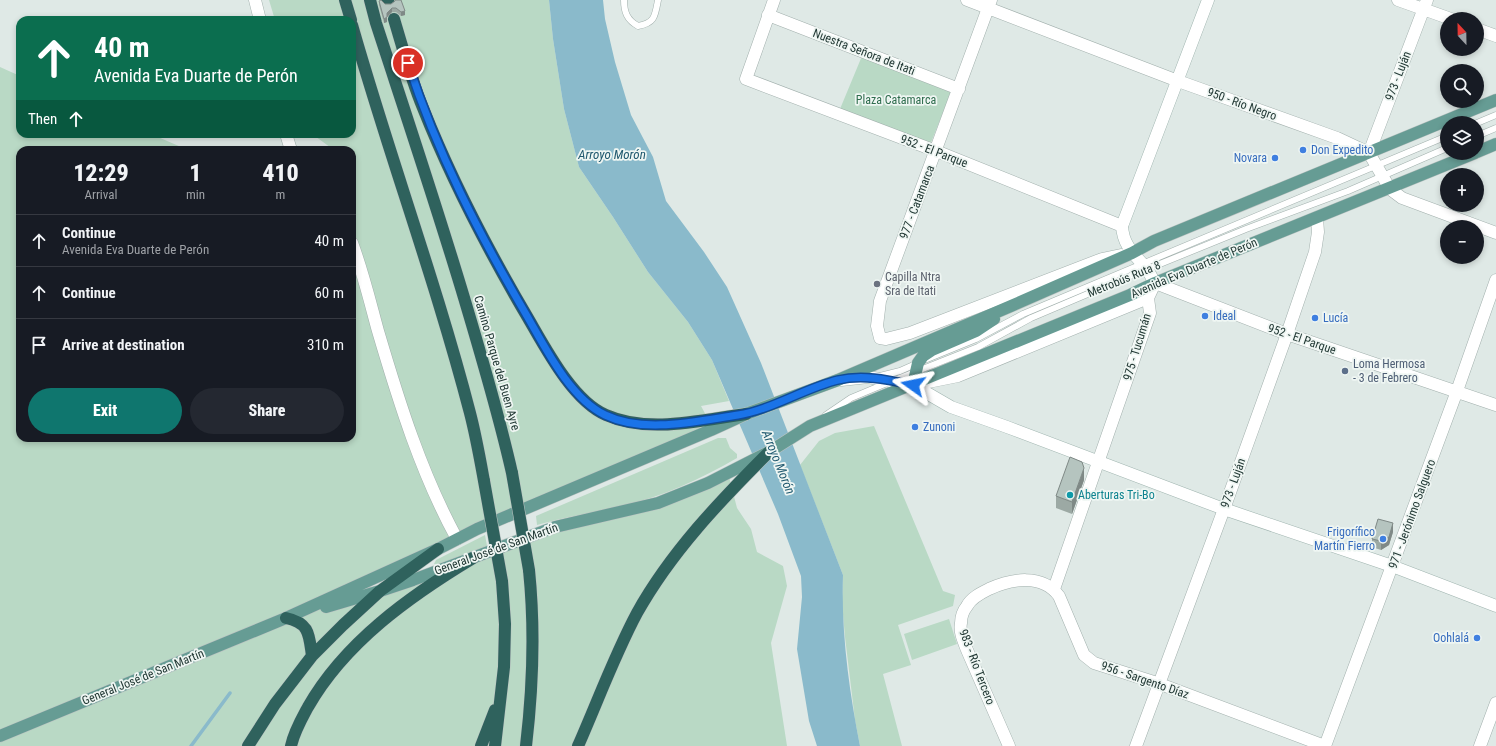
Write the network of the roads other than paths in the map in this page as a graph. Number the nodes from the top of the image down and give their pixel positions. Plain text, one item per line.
1 (255, 0) edge
2 (345, 0) edge
3 (370, 0) edge
4 (624, 0) edge
5 (658, 0) edge
6 (774, 0) edge
7 (967, 0) edge
8 (1208, 0) edge
9 (1398, 0) edge
10 (990, 4) edge
11 (1425, 5) edge
12 (1440, 13) edge
13 (259, 16) edge
14 (350, 16) edge
15 (768, 16) junction
16 (394, 19) dead end
17 (1484, 32) edge
18 (1496, 36) edge
19 (356, 39) edge
20 (1178, 80) junction
21 (959, 88) junction
22 (1496, 100) edge
23 (1496, 116) edge
24 (1484, 120) edge
25 (1496, 128) edge
26 (1496, 132) edge
27 (1484, 134) edge
28 (1484, 135) edge
29 (1440, 140) edge
30 (1496, 144) edge
31 (1484, 149) edge
32 (936, 151) junction
33 (1440, 151) edge
34 (1368, 153) junction
35 (1459, 160) edge
36 (1380, 170) junction
37 (1390, 188) junction
38 (1317, 218) junction
39 (1122, 226) junction
40 (1496, 233) edge
41 (1132, 253) junction
42 (356, 256) edge
43 (1144, 267) junction
44 (1496, 280) edge
45 (1155, 283) junction
46 (1148, 298) junction
47 (1011, 306) junction
48 (1006, 322) junction
49 (976, 331) junction
50 (1287, 334) junction
51 (917, 367) junction
52 (872, 378) junction
53 (838, 380) junction
54 (893, 381) junction
55 (913, 385) junction
56 (1457, 391) junction
57 (1496, 406) edge
58 (746, 414) joint
59 (710, 425) junction
60 (810, 426) junction
61 (769, 452) junction
62 (1099, 462) junction
63 (728, 473) joint
64 (1224, 509) junction
65 (456, 539) junction
66 (438, 549) junction
67 (473, 558) junction
68 (1392, 566) junction
69 (1054, 589) junction
70 (380, 591) junction
71 (1496, 606) edge
72 (286, 618) junction
73 (312, 656) junction
74 (1160, 684) junction
75 (500, 698) junction
76 (1496, 703) edge
77 (0, 736) edge
78 (248, 746) edge
79 (291, 746) edge
80 (481, 746) edge
81 (495, 746) edge
82 (526, 746) edge
83 (578, 746) edge
84 (1009, 746) edge
85 (1136, 746) edge
86 (1325, 746) edge
87 (1480, 746) edge

1 - 13 street
2 - 14 highway
3 - 82 highway, Camino Parque del Buen Ayre, bridge
4 - 5 lane
6 - 15 street
7 - 10 street, 950 - Río Negro
8 - 20 street
9 - 11 street
10 - 20 street, 950 - Río Negro
10 - 21 street, 977 - Catamarca
11 - 12 street
11 - 34 street, 973 - Luján
15 - 21 street, Nuestra Señora de Itati
15 - 32 street, 952 - El Parque
16 - 59 highway
17 - 18 street
19 - 75 highway, bridge
20 - 34 street, 950 - Río Negro
20 - 39 street
21 - 32 street, 977 - Catamarca
22 - 34 main road
23 - 24 lane
25 - 27 lane
26 - 28 lane
29 - 36 lane, Metrobús Ruta 8
30 - 31 main road, Avenida Eva Duarte de Perón
32 - 39 street, 952 - El Parque
32 - 41 street, 977 - Catamarca
33 - 36 lane, Metrobús Ruta 8
34 - 36 street, 950 - Río Negro
34 - 41 main road
35 - 37 main road, Avenida Eva Duarte de Perón
36 - 37 street, 950 - Río Negro
36 - 43 lane, Metrobús Ruta 8
36 - 43 lane, Metrobús Ruta 8
37 - 38 main road, Avenida Eva Duarte de Perón
37 - 40 street, 950 - Río Negro
38 - 45 main road, Avenida Eva Duarte de Perón
38 - 50 street, 973 - Luján
39 - 41 street
41 - 43 street
41 - 47 main road
42 - 65 street
43 - 45 street
43 - 48 lane, Metrobús Ruta 8
43 - 51 lane, Metrobús Ruta 8
44 - 56 street, 971 - Jerónimo Salguero
45 - 46 street, 975 - Tucumán
45 - 50 street, 952 - El Parque
45 - 55 main road, Avenida Eva Duarte de Perón
46 - 55 street, Avenida Eva Duarte de Perón
46 - 62 street, 975 - Tucumán
47 - 49 main road
47 - 53 main road
48 - 49 lane, Metrobús Ruta 8
48 - 51 lane, Metrobús Ruta 8
49 - 51 main road
50 - 56 street, 952 - El Parque
50 - 64 street, 973 - Luján
51 - 52 lane, Metrobús Ruta 8
51 - 54 lane, Metrobús Ruta 8
51 - 55 main road
52 - 53 street
52 - 54 street
53 - 58 main road
54 - 55 street
54 - 60 lane, Metrobús Ruta 8
55 - 60 main road, Avenida Eva Duarte de Perón
55 - 62 street
56 - 57 street, 952 - El Parque
56 - 68 street, 971 - Jerónimo Salguero
58 - 59 highway
59 - 65 main road, General José de San Martín
60 - 61 main road, Avenida Eva Duarte de Perón
61 - 63 main road, Avenida Eva Duarte de Perón
61 - 83 highway
62 - 64 street
62 - 69 street, 975 - Tucumán
63 - 67 main road, General José de San Martín
64 - 68 street
64 - 74 street, 973 - Luján
65 - 66 main road, General José de San Martín
66 - 70 highway
66 - 72 main road, General José de San Martín
67 - 70 main road, General José de San Martín
67 - 79 highway
68 - 71 street
68 - 86 street, 971 - Jerónimo Salguero
69 - 74 street, 956 - Sargento Díaz
69 - 84 street, 983 - Río Tercero
70 - 72 main road, General José de San Martín
70 - 73 highway
72 - 73 highway
72 - 77 main road, General José de San Martín
73 - 78 highway
74 - 85 street, 973 - Luján
74 - 86 street, 956 - Sargento Díaz
75 - 80 highway
75 - 81 highway
76 - 87 street

